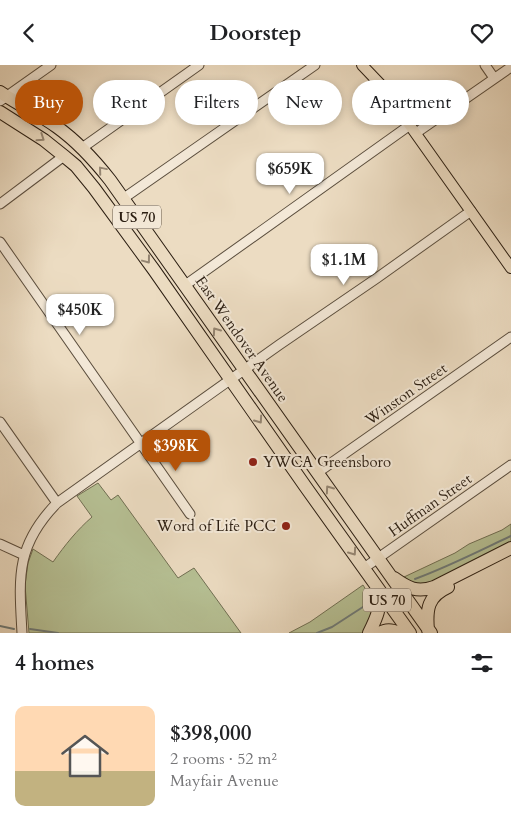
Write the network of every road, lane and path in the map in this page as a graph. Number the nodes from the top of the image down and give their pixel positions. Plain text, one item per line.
1 (51, 65) edge
2 (199, 65) edge
3 (315, 65) edge
4 (485, 65) edge
5 (365, 66) edge
6 (511, 67) edge
7 (494, 78) junction
8 (2, 96) edge
9 (0, 112) edge
10 (413, 129) junction
11 (82, 149) junction
12 (64, 156) junction
13 (124, 198) junction
14 (0, 204) edge
15 (471, 211) junction
16 (0, 242) edge
17 (511, 269) edge
18 (184, 285) junction
19 (511, 337) edge
20 (244, 370) junction
21 (231, 380) junction
22 (0, 422) edge
23 (142, 443) junction
24 (511, 465) edge
25 (317, 473) junction
26 (57, 503) junction
27 (190, 513) dead end
28 (0, 544) edge
29 (511, 548) edge
30 (24, 555) junction
31 (511, 556) edge
32 (377, 558) junction
33 (364, 567) junction
34 (387, 572) junction
35 (376, 585) junction
36 (430, 632) edge
37 (22, 633) edge
38 (369, 633) edge
39 (380, 633) edge
40 (399, 633) edge
41 (410, 633) edge

1 - 8 street
2 - 11 street
3 - 13 street
4 - 7 street
5 - 10 main road
6 - 7 street
7 - 10 street
8 - 11 highway, East Wendover Avenue / US 70
9 -> 12 highway, US 70
10 - 15 main road
10 - 18 street
13 -> 11 highway, East Wendover Avenue / US 70
12 - 14 street
12 -> 21 highway, US 70
13 - 18 highway, East Wendover Avenue / US 70
15 - 17 main road
15 - 20 street
16 - 23 street
20 -> 18 highway, East Wendover Avenue / US 70
19 - 25 street, Winston Street
20 - 21 street
20 - 25 highway, East Wendover Avenue / US 70
21 - 23 street
21 -> 33 highway, US 70
22 - 26 street
23 - 26 street
23 - 27 street
24 - 32 street, Huffman Street
32 -> 25 highway, East Wendover Avenue / US 70
26 - 30 street
28 - 30 street
29 - 34 highway
30 - 37 street
31 - 36 highway
32 - 33 street, Huffman Street
32 - 34 highway, East Wendover Avenue / US 70
33 - 35 highway, US 70
34 - 36 highway, East Wendover Avenue / US 70
35 - 38 highway
35 - 41 highway, US 70
39 - 40 highway

